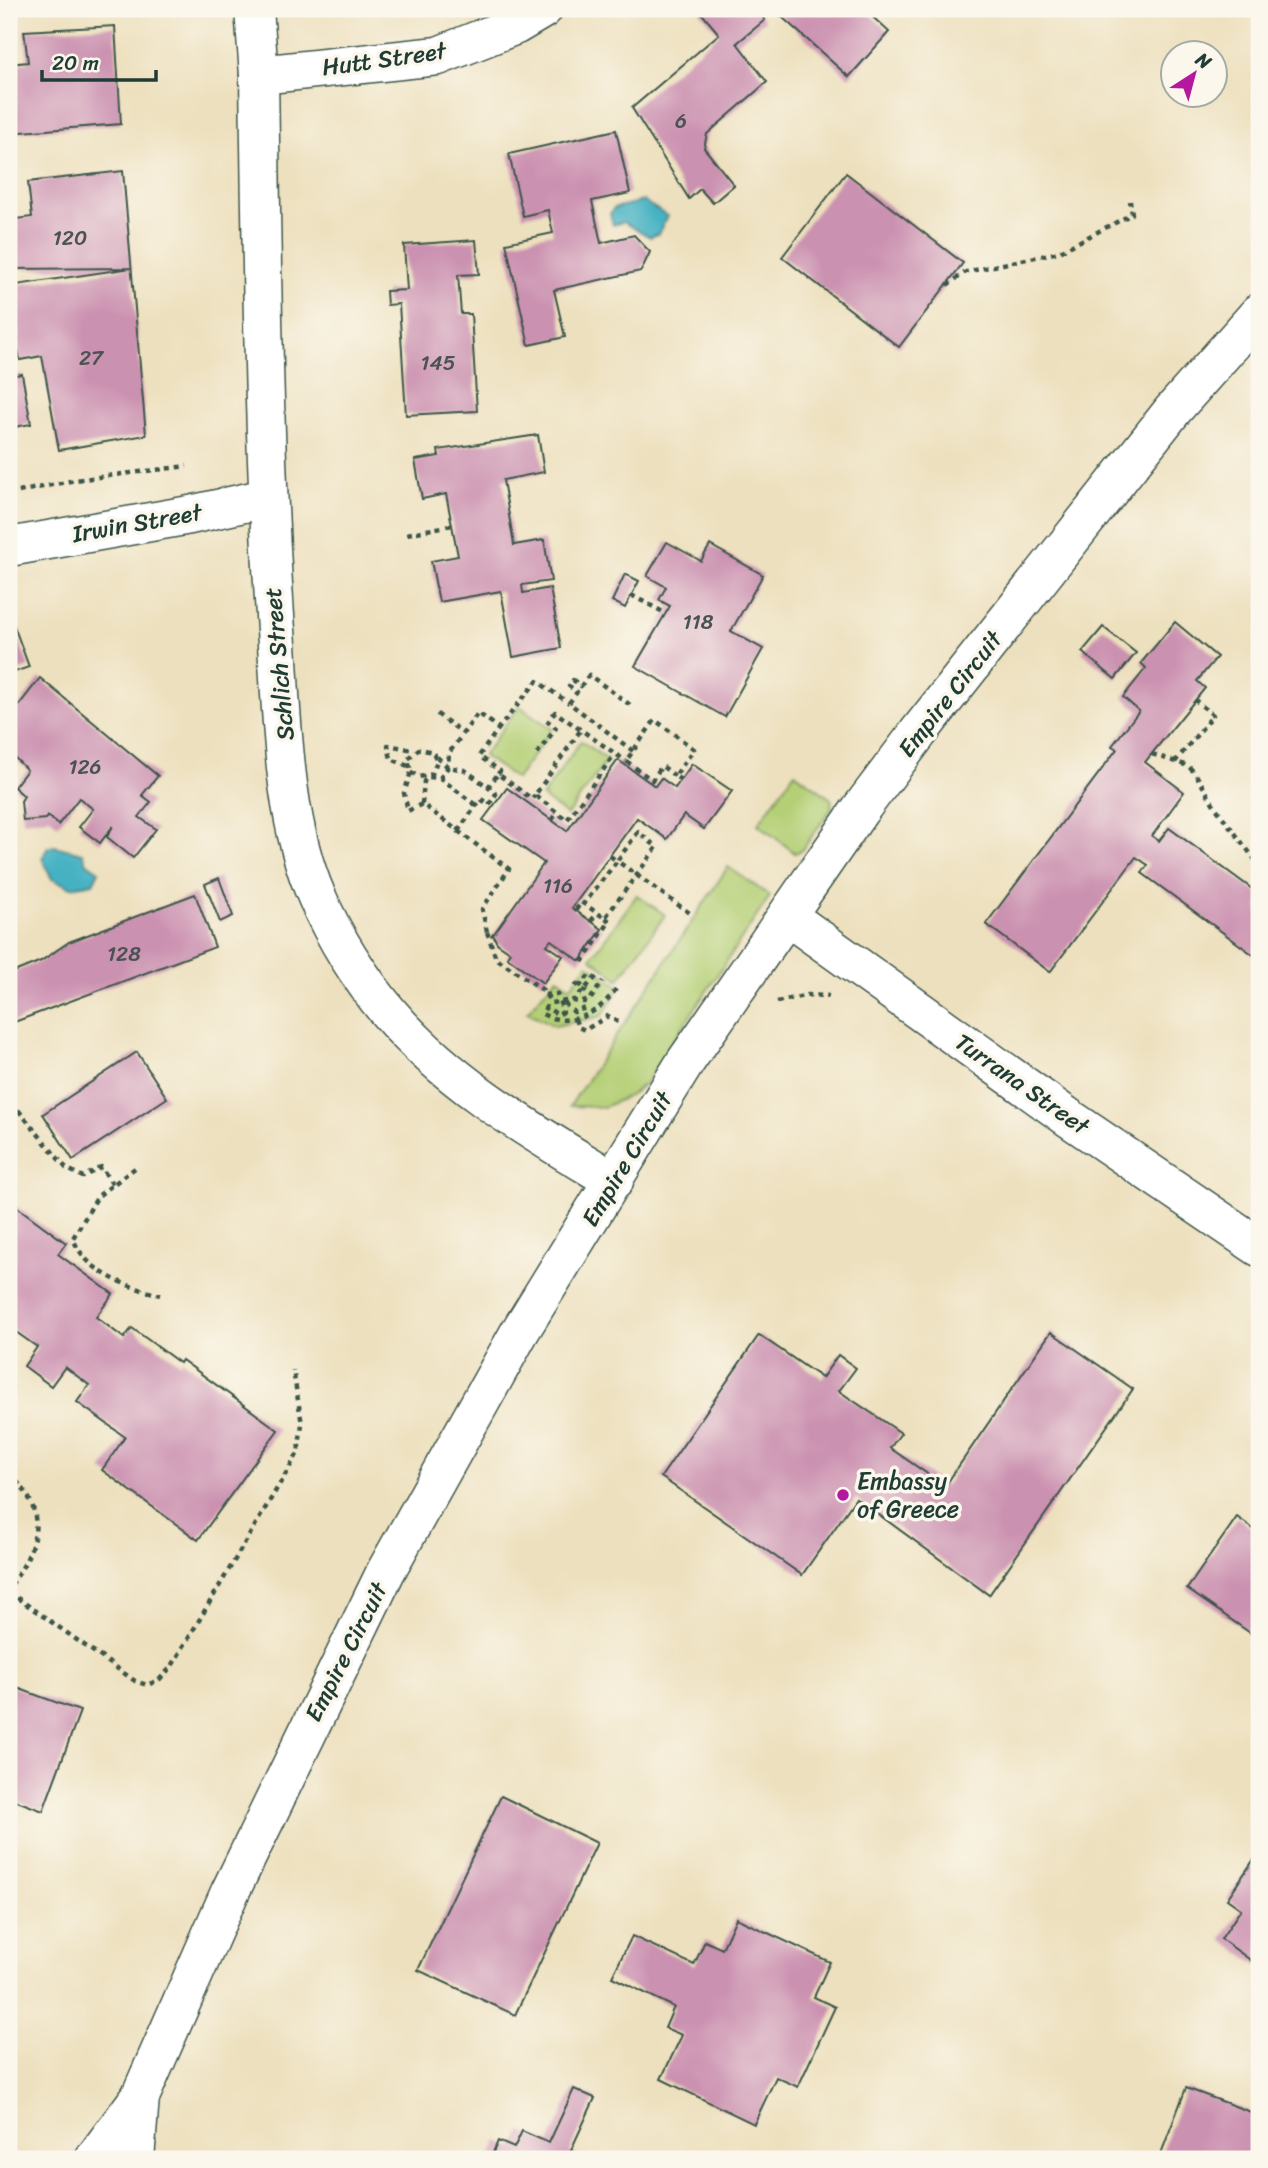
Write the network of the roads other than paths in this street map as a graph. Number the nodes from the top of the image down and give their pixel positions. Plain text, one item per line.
1 (254, 9) edge
2 (543, 9) edge
3 (259, 75) junction
4 (1259, 313) edge
5 (266, 498) junction
6 (9, 547) edge
7 (787, 916) junction
8 (614, 1181) junction
9 (1259, 1247) edge
10 (140, 2097) junction
11 (94, 2159) edge
12 (135, 2159) edge

1 - 3 main road, Schlich Street
2 - 3 main road, Hutt Street
3 - 5 main road, Schlich Street
4 - 7 main road, Empire Circuit
5 - 6 main road, Irwin Street
5 - 8 main road, Schlich Street
7 - 8 main road, Empire Circuit
7 - 9 main road, Turrana Street
8 - 10 main road, Empire Circuit
10 - 11 main road
10 - 12 main road

